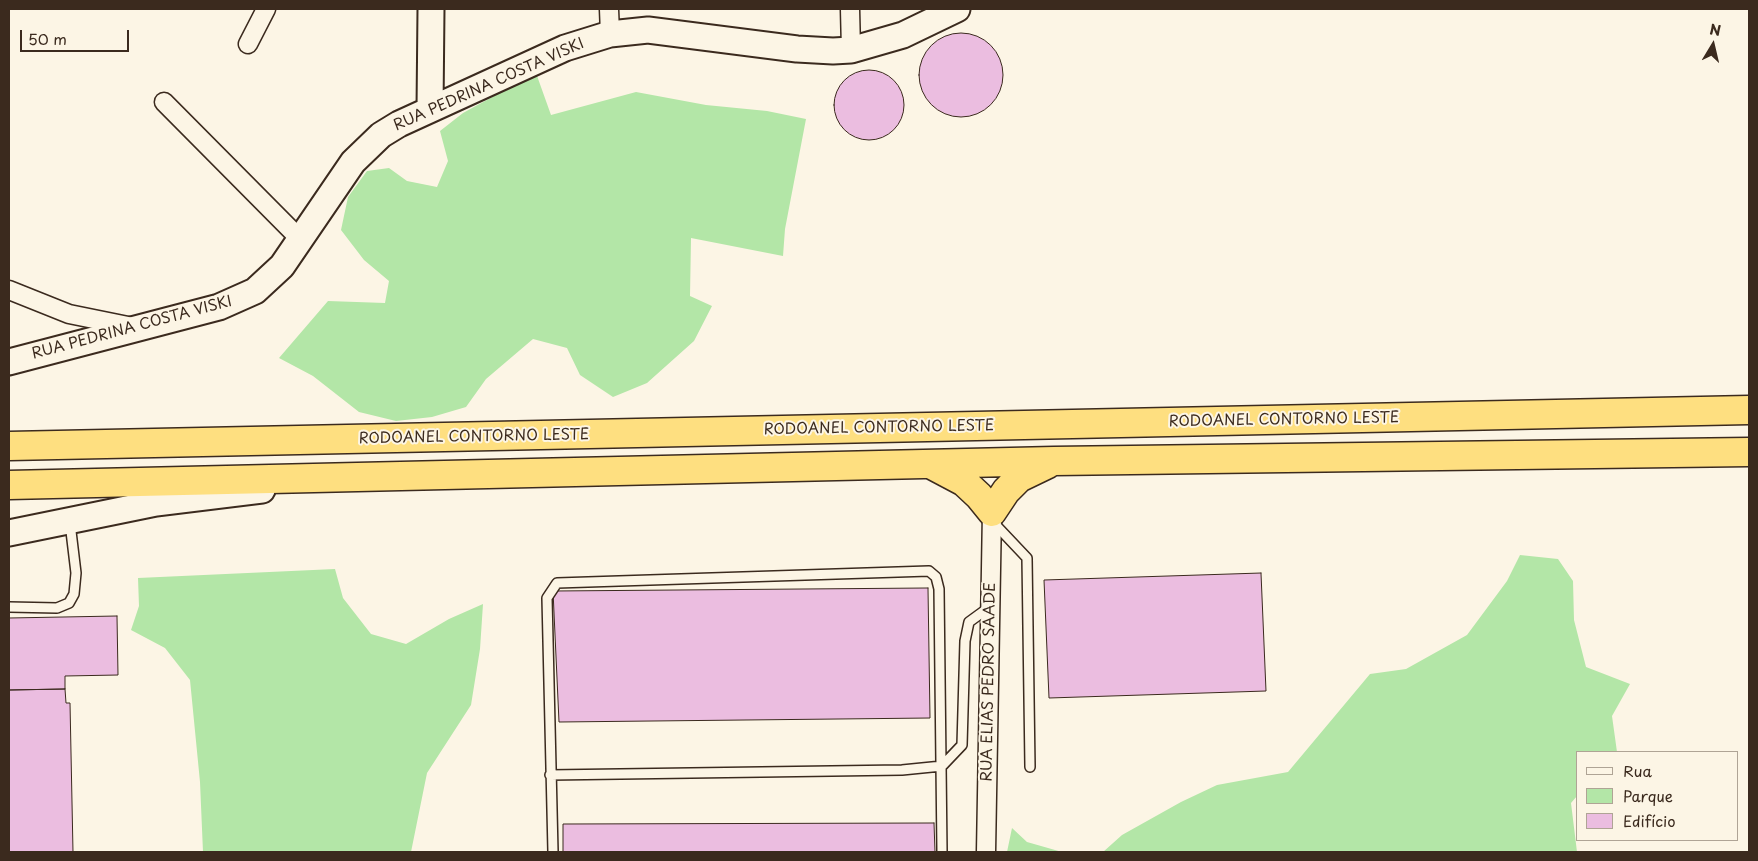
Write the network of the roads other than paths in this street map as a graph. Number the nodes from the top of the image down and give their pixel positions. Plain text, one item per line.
1 (266, 9) edge
2 (431, 9) edge
3 (609, 9) edge
4 (850, 9) edge
5 (957, 9) edge
6 (610, 34) junction
7 (248, 44) dead end
8 (851, 50) junction
9 (164, 102) dead end
10 (430, 109) junction
11 (301, 240) junction
12 (9, 290) edge
13 (136, 328) junction
14 (9, 362) edge
15 (1749, 410) edge
16 (9, 446) edge
17 (1749, 452) edge
18 (1054, 461) junction
19 (929, 464) junction
20 (373, 477) junction
21 (9, 485) edge
22 (992, 516) junction
23 (70, 520) junction
24 (9, 533) edge
25 (991, 606) junction
26 (9, 607) edge
27 (942, 766) junction
28 (1030, 767) dead end
29 (550, 774) junction
30 (553, 852) edge
31 (942, 852) edge
32 (986, 852) edge

1 - 7 street
2 - 10 street
3 - 6 street
4 - 8 street
5 - 8 street, RUA PEDRINA COSTA VISKI
6 - 8 street, RUA PEDRINA COSTA VISKI
6 - 10 street, RUA PEDRINA COSTA VISKI
9 - 11 street
10 - 11 street, RUA PEDRINA COSTA VISKI
11 - 13 street, RUA PEDRINA COSTA VISKI
12 - 13 street
13 - 14 street, RUA PEDRINA COSTA VISKI
15 - 16 highway, RODOANEL CONTORNO LESTE
17 - 18 highway
18 - 19 highway
18 - 22 highway
19 - 20 highway
19 - 22 highway
20 - 21 highway
20 - 23 street
22 - 25 street, RUA ELIAS PEDRO SAADE
22 - 28 lane
23 - 24 street
23 - 26 lane
25 - 27 lane
25 - 32 street, RUA ELIAS PEDRO SAADE
27 - 29 lane
27 - 29 lane
27 - 31 lane
29 - 30 lane

